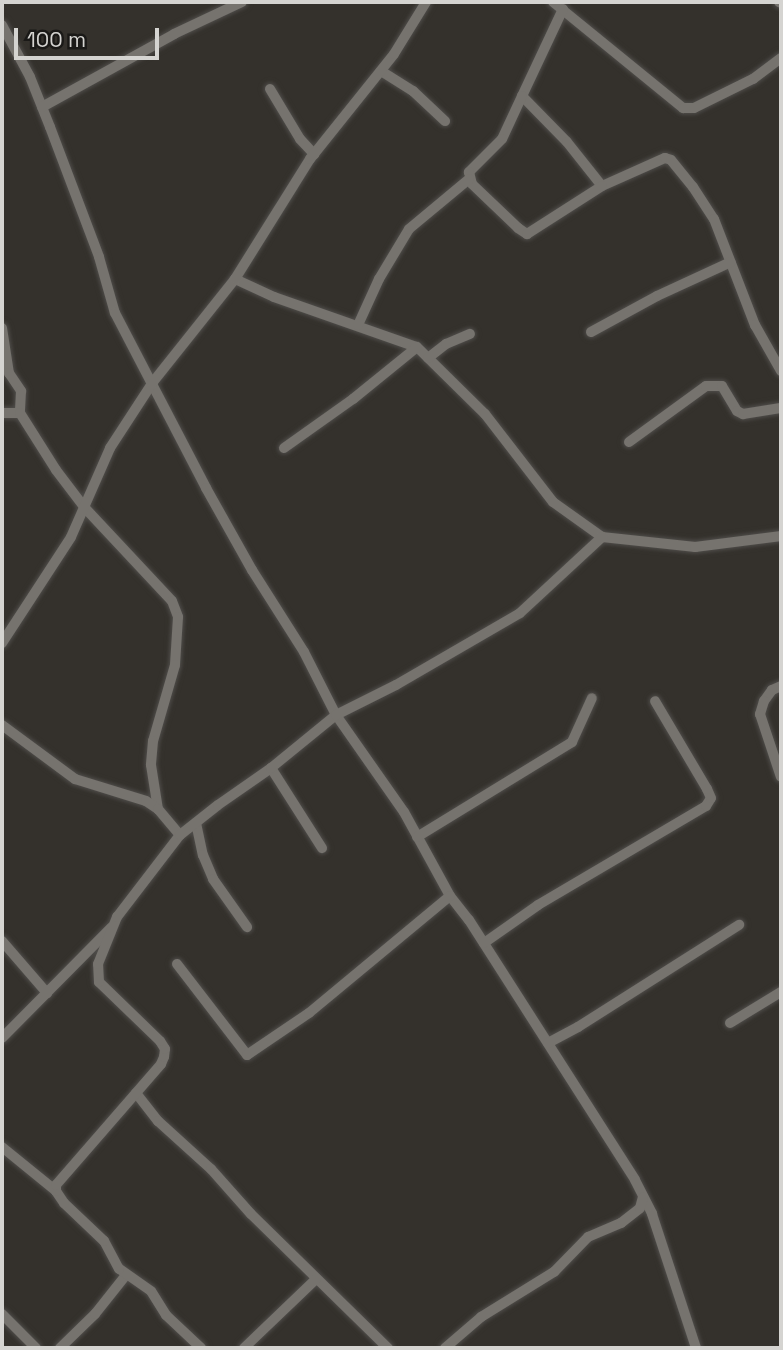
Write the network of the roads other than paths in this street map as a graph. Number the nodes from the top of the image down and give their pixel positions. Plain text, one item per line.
1 (242, 2) edge
2 (425, 2) edge
3 (553, 2) edge
4 (563, 9) junction
5 (2, 25) edge
6 (781, 58) edge
7 (381, 71) junction
8 (270, 89) dead end
9 (523, 96) junction
10 (43, 107) junction
11 (445, 121) dead end
12 (314, 154) junction
13 (469, 179) junction
14 (602, 186) junction
15 (731, 262) junction
16 (235, 279) junction
17 (358, 324) junction
18 (2, 328) edge
19 (591, 332) dead end
20 (470, 334) dead end
21 (417, 347) junction
22 (428, 358) junction
23 (781, 371) edge
24 (153, 382) junction
25 (781, 408) edge
26 (2, 413) edge
27 (20, 413) junction
28 (629, 442) dead end
29 (284, 448) dead end
30 (85, 508) junction
31 (781, 536) edge
32 (602, 537) junction
33 (2, 643) edge
34 (781, 686) edge
35 (592, 698) dead end
36 (656, 701) dead end
37 (336, 715) junction
38 (2, 725) edge
39 (271, 768) junction
40 (781, 777) edge
41 (158, 810) junction
42 (196, 823) junction
43 (180, 835) junction
44 (417, 836) junction
45 (322, 848) dead end
46 (450, 896) junction
47 (114, 925) junction
48 (739, 925) dead end
49 (247, 927) dead end
50 (2, 942) edge
51 (484, 943) junction
52 (177, 964) dead end
53 (781, 992) edge
54 (47, 993) junction
55 (730, 1023) dead end
56 (2, 1038) edge
57 (548, 1043) junction
58 (136, 1093) junction
59 (2, 1147) edge
60 (56, 1191) junction
61 (643, 1197) junction
62 (126, 1275) junction
63 (316, 1279) junction
64 (2, 1314) edge
65 (36, 1348) edge
66 (60, 1348) edge
67 (201, 1348) edge
68 (244, 1348) edge
69 (388, 1348) edge
70 (444, 1348) edge
71 (696, 1348) edge

1 - 10 street
2 - 7 street
3 - 4 street
4 - 6 street
4 - 9 street
5 - 10 street
7 - 11 street
7 - 12 street
8 - 12 street
9 - 13 street
9 - 14 street
10 - 24 street
12 - 16 street
13 - 14 street
13 - 17 street
14 - 15 street
15 - 19 street
15 - 23 street
16 - 17 street
16 - 24 street
17 - 21 street
18 - 27 street
20 - 22 street
21 - 22 street
21 - 29 street
22 - 32 street
24 - 30 street
24 - 37 street
25 - 28 street
26 - 27 street
27 - 30 street
30 - 33 street
30 - 41 street
31 - 32 street
32 - 37 street
34 - 40 street
35 - 44 street
36 - 51 street
37 - 39 street
37 - 44 street
38 - 41 street
39 - 42 street
39 - 45 street
41 - 43 street
42 - 43 street
42 - 49 street
43 - 47 street
44 - 46 street
46 - 51 street
46 - 52 street
47 - 54 street
47 - 58 street
48 - 57 street
50 - 54 street
51 - 57 street
53 - 55 street
54 - 56 street
57 - 61 street
58 - 60 street
58 - 63 street
59 - 60 street
60 - 62 street
61 - 70 street
61 - 71 street
62 - 66 street
62 - 67 street
63 - 68 street
63 - 69 street
64 - 65 street

